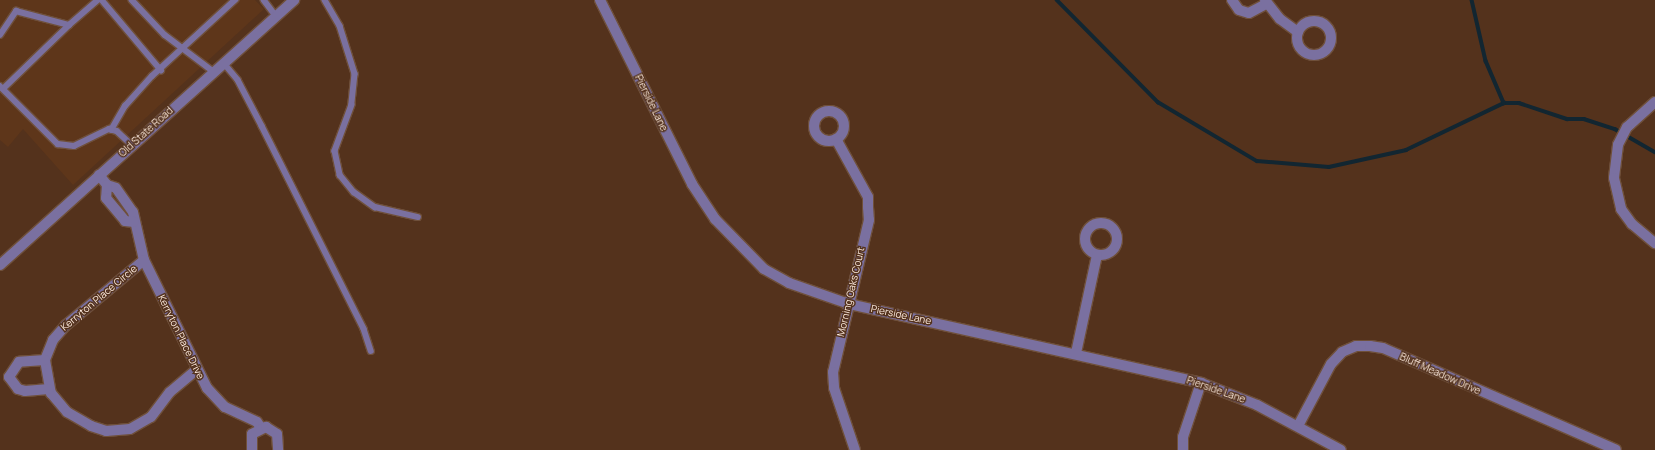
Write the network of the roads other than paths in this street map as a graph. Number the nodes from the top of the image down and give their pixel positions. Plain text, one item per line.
1 (98, 0) edge
2 (102, 0) edge
3 (132, 0) edge
4 (235, 0) edge
5 (264, 0) edge
6 (294, 0) edge
7 (325, 0) edge
8 (600, 0) edge
9 (1232, 0) edge
10 (1266, 2) edge
11 (276, 16) junction
12 (69, 25) junction
13 (1298, 32) dead end
14 (0, 35) edge
15 (184, 48) junction
16 (222, 62) junction
17 (161, 70) junction
18 (213, 71) junction
19 (1, 87) edge
20 (1655, 102) edge
21 (111, 130) junction
22 (836, 139) dead end
23 (132, 145) junction
24 (99, 175) junction
25 (418, 217) dead end
26 (1655, 243) edge
27 (1097, 255) dead end
28 (144, 260) junction
29 (0, 265) edge
30 (849, 304) junction
31 (371, 351) dead end
32 (1076, 353) junction
33 (45, 360) junction
34 (196, 370) junction
35 (4, 378) edge
36 (1201, 383) junction
37 (49, 389) junction
38 (1298, 426) junction
39 (261, 428) junction
40 (252, 450) edge
41 (278, 450) edge
42 (855, 450) edge
43 (1182, 450) edge
44 (1341, 450) edge
45 (1616, 450) edge

1 - 12 lane
2 - 17 lane
3 - 15 lane
4 - 15 lane
5 - 11 lane
6 - 11 street, Old State Road
7 - 25 lane
8 - 30 street, Pierside Lane
9 - 10 street
10 - 13 street
11 - 16 street, Old State Road
12 - 14 lane
12 - 19 lane
15 - 17 lane
15 - 18 lane
16 - 18 street, Old State Road
16 - 31 lane
17 - 21 lane
18 - 23 street, Old State Road
19 - 21 lane
20 - 26 street
21 - 23 lane
22 - 30 street, Morning Oaks Court
23 - 24 street, Old State Road
24 - 28 street, Kerryton Place Drive
24 - 29 street, Old State Road
27 - 32 street
28 - 33 street, Kerryton Place Circle
28 - 34 street, Kerryton Place Drive
30 - 32 street, Pierside Lane
30 - 42 street, Morning Oaks Court
32 - 36 street, Pierside Lane
33 - 35 street
33 - 37 street
34 - 37 street
34 - 39 street, Kerryton Place Drive
35 - 37 street
36 - 38 street, Pierside Lane
36 - 43 street
38 - 44 street, Pierside Lane
38 - 45 street, Bluff Meadow Drive
39 - 40 street
39 - 41 street, Kerryton Place Drive

